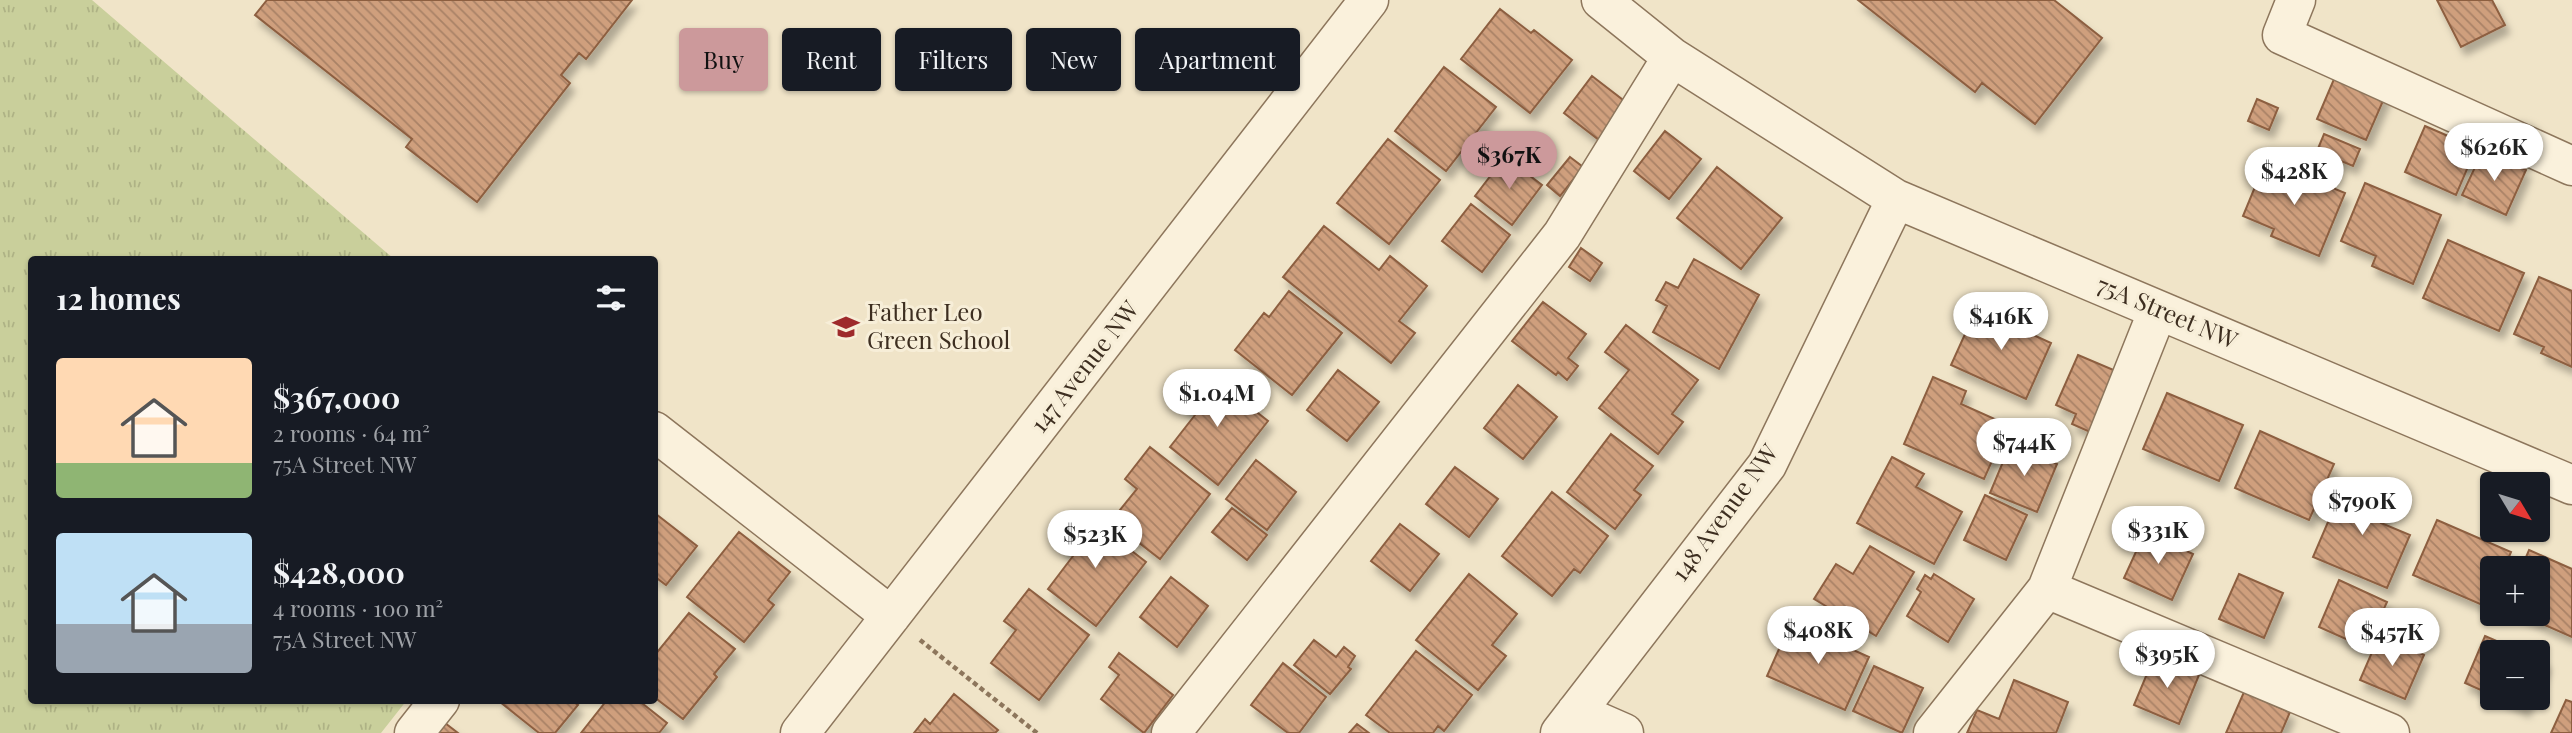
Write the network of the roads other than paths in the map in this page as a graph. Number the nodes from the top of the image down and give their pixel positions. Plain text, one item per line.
1 (1369, 0) edge
2 (1601, 0) edge
3 (2296, 0) edge
4 (1672, 57) junction
5 (2572, 166) edge
6 (1896, 199) junction
7 (2158, 310) junction
8 (658, 434) edge
9 (2572, 485) edge
10 (2047, 589) junction
11 (891, 616) junction
12 (437, 704) edge
13 (1568, 723) edge
14 (414, 733) edge
15 (800, 733) edge
16 (1171, 733) edge
17 (1624, 733) edge
18 (1933, 733) edge
19 (2390, 733) edge

1 - 11 street, 147 Avenue NW
2 - 4 street, 75A Street NW
3 - 5 street
4 - 6 street, 75A Street NW
4 - 16 street
6 - 7 street, 75A Street NW
6 - 13 street, 148 Avenue NW
7 - 9 street, 75A Street NW
7 - 10 street
8 - 11 street
10 - 18 street
10 - 19 street
11 - 15 street, 147 Avenue NW
12 - 14 street
13 - 17 street

